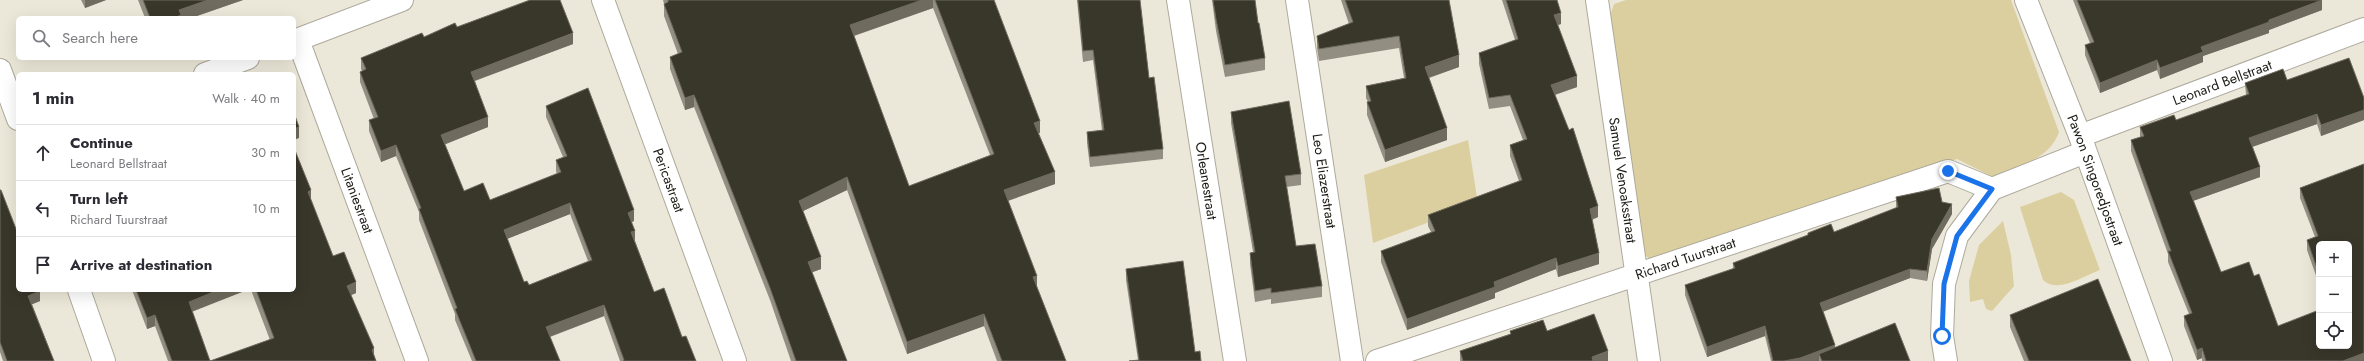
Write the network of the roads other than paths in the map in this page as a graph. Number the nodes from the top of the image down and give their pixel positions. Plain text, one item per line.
1 (402, 0) edge
2 (603, 0) edge
3 (1178, 0) edge
4 (1297, 0) edge
5 (1597, 0) edge
6 (2026, 0) edge
7 (2364, 29) edge
8 (296, 40) edge
9 (243, 60) edge
10 (0, 70) edge
11 (210, 72) edge
12 (16, 114) edge
13 (2083, 144) junction
14 (1992, 189) junction
15 (1637, 275) junction
16 (80, 292) edge
17 (104, 361) edge
18 (417, 361) edge
19 (735, 361) edge
20 (1235, 361) edge
21 (1352, 361) edge
22 (1377, 361) edge
23 (1649, 361) edge
24 (1946, 361) edge
25 (2160, 361) edge

1 - 8 street
2 - 19 street, Pericastraat
3 - 20 street, Orleanestraat
4 - 21 street, Leo Eliazerstraat
5 - 15 street, Samuel Venoaksstraat
6 - 13 street, Pawon Singoredjostraat
7 - 13 street, Leonard Bellstraat
8 - 18 street, Litaniestraat
9 - 11 street
10 - 12 street
13 - 14 street, Leonard Bellstraat
13 - 25 street, Pawon Singoredjostraat
14 - 15 street, Richard Tuurstraat
14 - 24 street
15 - 22 street, Richard Tuurstraat
15 - 23 street, Samuel Venoaksstraat
16 - 17 street

